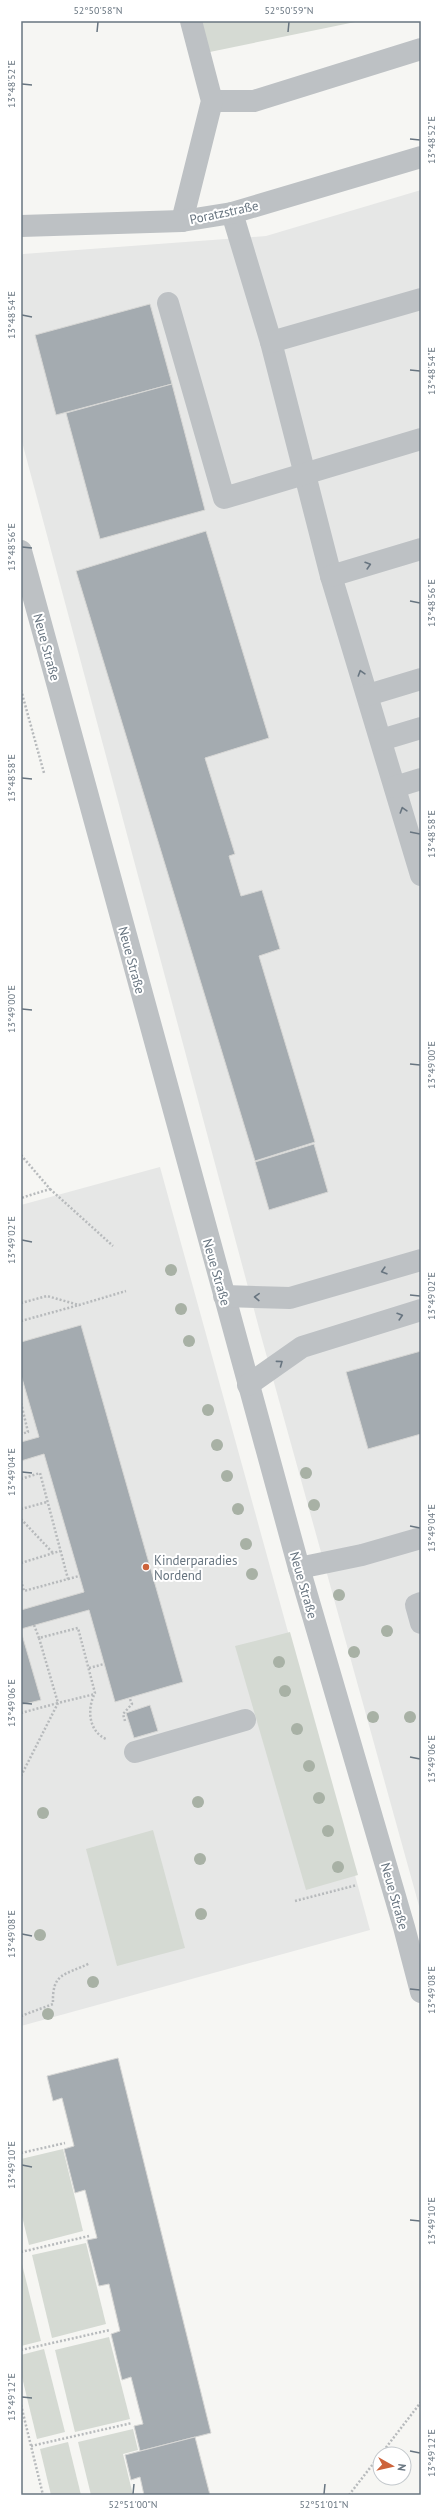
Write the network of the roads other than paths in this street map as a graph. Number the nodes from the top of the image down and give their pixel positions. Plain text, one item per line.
1 (191, 21) edge
2 (421, 49) edge
3 (212, 101) junction
4 (421, 157) edge
5 (232, 213) junction
6 (182, 221) junction
7 (21, 226) edge
8 (421, 299) edge
9 (168, 303) dead end
10 (271, 342) junction
11 (421, 439) edge
12 (305, 475) junction
13 (421, 550) edge
14 (21, 551) edge
15 (331, 576) junction
16 (421, 679) edge
17 (368, 695) junction
18 (421, 728) edge
19 (381, 740) junction
20 (421, 778) edge
21 (396, 787) junction
22 (415, 831) edge
23 (421, 875) edge
24 (421, 1260) edge
25 (224, 1296) junction
26 (421, 1310) edge
27 (248, 1385) junction
28 (421, 1538) edge
29 (299, 1568) junction
30 (421, 1603) edge
31 (421, 1623) edge
32 (245, 1720) dead end
33 (135, 1752) dead end
34 (421, 1992) edge

1 - 3 street
2 - 3 street
3 - 6 street
4 - 5 street, Poratzstraße
5 - 6 street, Poratzstraße
5 - 10 street
6 - 7 street, Poratzstraße
8 - 10 street
9 - 12 street
10 - 12 street
11 - 12 street
12 - 15 street
15 -> 13 street
14 - 25 street, Neue Straße
17 -> 15 street
16 - 17 street
17 - 19 street
18 - 19 street
19 - 21 street
20 - 21 street
22 -> 21 street
22 - 23 street
24 -> 25 street
25 - 27 street, Neue Straße
27 -> 26 street
27 - 29 street, Neue Straße
28 - 29 street
29 - 34 street, Neue Straße
30 - 31 street
32 - 33 street

